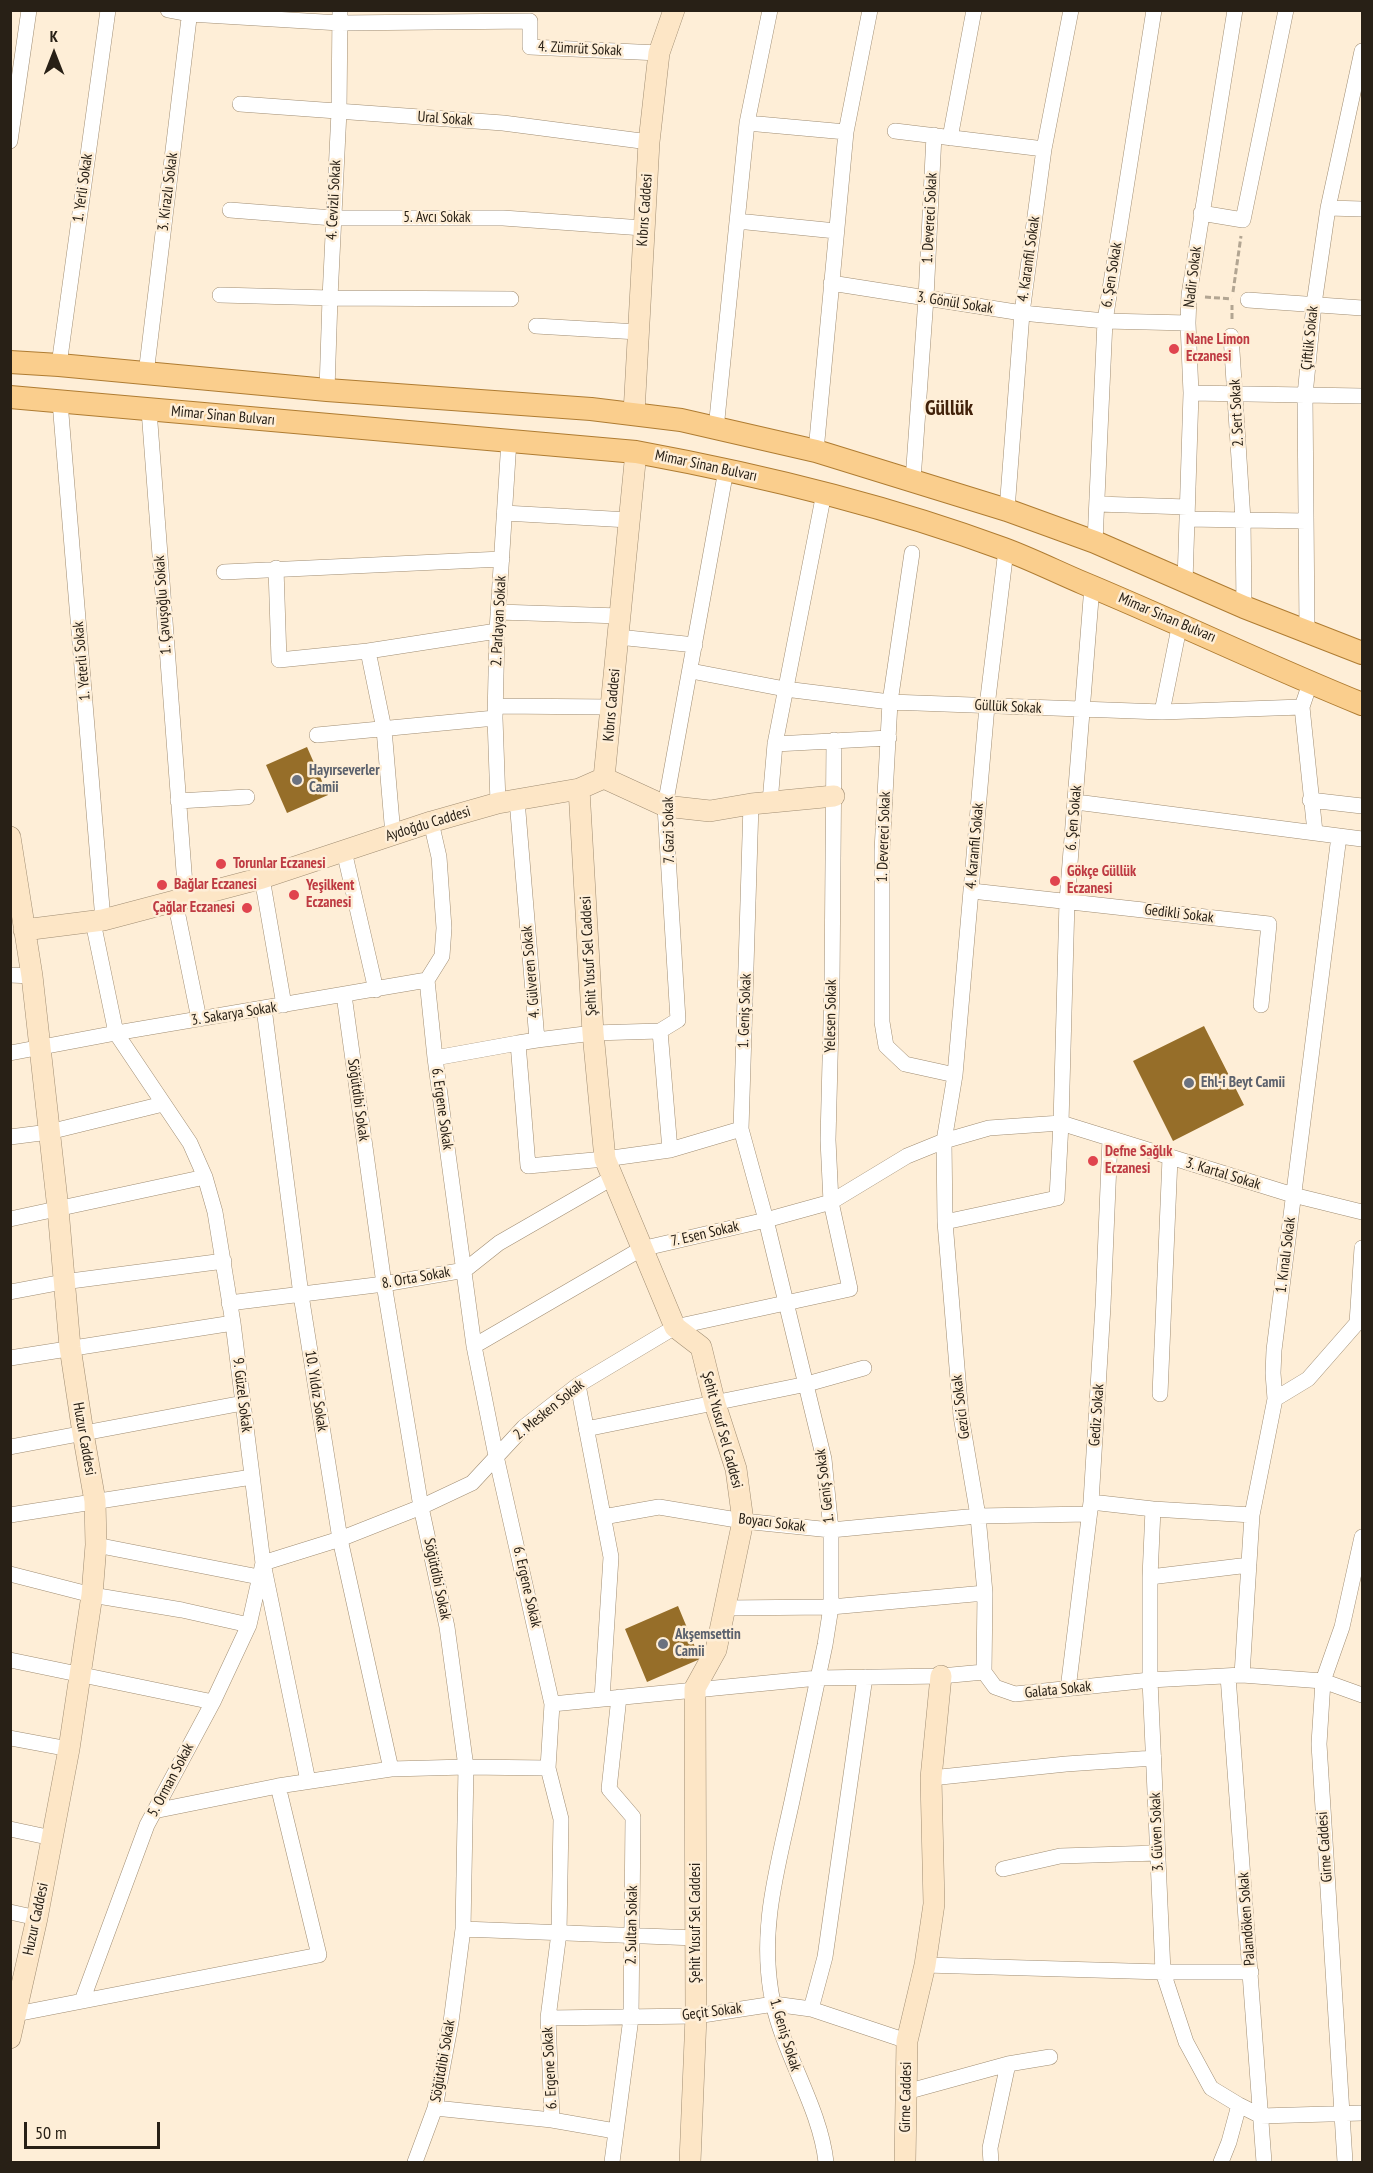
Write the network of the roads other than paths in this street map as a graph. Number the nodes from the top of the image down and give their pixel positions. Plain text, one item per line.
1 (29, 10) edge
2 (108, 10) edge
3 (168, 10) edge
4 (674, 10) edge
5 (770, 10) edge
6 (870, 10) edge
7 (975, 10) edge
8 (1071, 10) edge
9 (1154, 10) edge
10 (1235, 10) edge
11 (1286, 10) edge
12 (190, 12) edge
13 (530, 16) edge
14 (340, 17) edge
15 (1362, 51) edge
16 (659, 53) junction
17 (240, 104) dead end
18 (339, 111) junction
19 (747, 123) junction
20 (895, 131) dead end
21 (846, 132) junction
22 (934, 135) junction
23 (950, 138) junction
24 (10, 141) edge
25 (649, 142) junction
26 (1044, 149) junction
27 (1328, 208) junction
28 (1362, 209) edge
29 (230, 210) dead end
30 (1201, 213) junction
31 (333, 218) junction
32 (737, 221) junction
33 (644, 228) junction
34 (836, 231) junction
35 (831, 283) junction
36 (220, 295) dead end
37 (330, 298) junction
38 (926, 298) junction
39 (511, 299) dead end
40 (1248, 300) road end
41 (1314, 304) junction
42 (1362, 308) edge
43 (1022, 313) junction
44 (1105, 321) junction
45 (1188, 322) junction
46 (536, 326) dead end
47 (638, 332) junction
48 (1232, 336) road end
49 (10, 362) edge
50 (59, 365) junction
51 (146, 374) junction
52 (10, 376) edge
53 (327, 390) junction
54 (1191, 393) junction
55 (1236, 394) junction
56 (1305, 395) junction
57 (15, 396) edge
58 (1362, 396) edge
59 (60, 402) junction
60 (149, 410) junction
61 (634, 413) junction
62 (717, 429) junction
63 (509, 440) junction
64 (816, 451) junction
65 (636, 452) junction
66 (726, 470) junction
67 (913, 480) junction
68 (824, 493) junction
69 (1097, 504) junction
70 (1007, 510) junction
71 (504, 513) junction
72 (1187, 513) junction
73 (629, 520) junction
74 (1243, 520) junction
75 (1306, 521) junction
76 (1095, 542) junction
77 (1006, 550) junction
78 (912, 553) dead end
79 (502, 559) junction
80 (276, 568) junction
81 (224, 572) dead end
82 (1185, 582) junction
83 (1092, 586) junction
84 (1244, 607) junction
85 (498, 612) junction
86 (1180, 623) junction
87 (619, 627) junction
88 (497, 631) junction
89 (1308, 631) junction
90 (695, 645) junction
91 (368, 651) junction
92 (1362, 652) edge
93 (691, 671) junction
94 (1310, 683) junction
95 (785, 689) junction
96 (890, 702) junction
97 (1362, 704) edge
98 (987, 706) junction
99 (612, 707) junction
100 (1302, 707) junction
101 (1081, 710) junction
102 (495, 712) junction
103 (1162, 712) junction
104 (384, 729) junction
105 (317, 735) dead end
106 (888, 738) junction
107 (834, 740) junction
108 (775, 744) junction
109 (604, 778) junction
110 (579, 789) junction
111 (834, 796) junction
112 (247, 797) dead end
113 (1311, 800) junction
114 (178, 801) junction
115 (508, 801) junction
116 (1076, 802) junction
117 (761, 803) junction
118 (665, 806) junction
119 (1362, 806) edge
120 (431, 822) junction
121 (1315, 832) junction
122 (393, 835) junction
123 (1340, 836) junction
124 (10, 837) edge
125 (1362, 839) edge
126 (344, 851) junction
127 (262, 878) junction
128 (14, 887) edge
129 (972, 891) junction
130 (180, 900) junction
131 (1067, 901) junction
132 (98, 921) junction
133 (24, 930) junction
134 (10, 975) edge
135 (32, 976) junction
136 (427, 980) junction
137 (376, 990) junction
138 (344, 995) junction
139 (284, 1005) junction
140 (1261, 1005) dead end
141 (264, 1008) junction
142 (199, 1019) junction
143 (660, 1031) junction
144 (116, 1033) junction
145 (593, 1033) junction
146 (537, 1040) junction
147 (519, 1043) junction
148 (40, 1047) junction
149 (10, 1053) edge
150 (435, 1058) junction
151 (955, 1075) junction
152 (163, 1104) junction
153 (1062, 1123) junction
154 (741, 1129) junction
155 (50, 1132) junction
156 (10, 1137) edge
157 (1110, 1139) junction
158 (944, 1142) junction
159 (670, 1150) junction
160 (1170, 1158) junction
161 (608, 1168) junction
162 (206, 1177) junction
163 (1293, 1195) junction
164 (831, 1202) junction
165 (58, 1209) junction
166 (1362, 1212) edge
167 (10, 1219) edge
168 (766, 1220) junction
169 (945, 1222) junction
170 (1362, 1248) edge
171 (641, 1249) junction
172 (224, 1261) junction
173 (465, 1270) junction
174 (63, 1282) junction
175 (384, 1284) junction
176 (850, 1289) joint
177 (10, 1292) edge
178 (301, 1295) junction
179 (229, 1303) junction
180 (786, 1303) junction
181 (233, 1323) junction
182 (675, 1327) junction
183 (474, 1346) junction
184 (70, 1347) junction
185 (10, 1358) edge
186 (864, 1368) dead end
187 (807, 1384) junction
188 (578, 1385) junction
189 (1160, 1394) dead end
190 (1275, 1399) junction
191 (243, 1403) junction
192 (715, 1404) junction
193 (586, 1429) junction
194 (83, 1433) junction
195 (10, 1447) edge
196 (496, 1456) junction
197 (252, 1477) junction
198 (95, 1501) junction
199 (421, 1507) junction
200 (1090, 1508) junction
201 (1153, 1509) junction
202 (10, 1515) edge
203 (1252, 1515) junction
204 (978, 1516) junction
205 (603, 1517) junction
206 (743, 1521) junction
207 (831, 1530) junction
208 (1362, 1537) edge
209 (339, 1539) junction
210 (96, 1545) junction
211 (1249, 1565) junction
212 (261, 1570) junction
213 (10, 1574) edge
214 (1150, 1577) junction
215 (985, 1593) junction
216 (92, 1595) junction
217 (831, 1607) junction
218 (724, 1608) junction
219 (249, 1625) junction
220 (10, 1660) edge
221 (984, 1672) junction
222 (81, 1675) junction
223 (941, 1676) junction
224 (1235, 1676) junction
225 (865, 1677) junction
226 (818, 1678) junction
227 (1150, 1680) junction
228 (1323, 1681) junction
229 (695, 1688) junction
230 (1068, 1689) junction
231 (1362, 1695) edge
232 (619, 1697) junction
233 (602, 1699) junction
234 (213, 1702) junction
235 (552, 1704) junction
236 (10, 1738) edge
237 (69, 1749) junction
238 (1154, 1758) junction
239 (466, 1767) junction
240 (548, 1768) junction
241 (391, 1769) junction
242 (931, 1778) junction
243 (308, 1781) junction
244 (278, 1786) junction
245 (154, 1811) junction
246 (10, 1829) edge
247 (52, 1838) junction
248 (1158, 1853) junction
249 (1003, 1869) dead end
250 (10, 1912) edge
251 (37, 1918) junction
252 (463, 1929) junction
253 (559, 1934) junction
254 (632, 1936) junction
255 (696, 1938) junction
256 (925, 1965) junction
257 (1162, 1972) junction
258 (1251, 1972) junction
259 (82, 2001) junction
260 (774, 2004) junction
261 (811, 2009) junction
262 (13, 2013) edge
263 (696, 2016) junction
264 (548, 2018) junction
265 (631, 2018) junction
266 (10, 2038) edge
267 (907, 2041) junction
268 (1050, 2056) dead end
269 (1008, 2064) junction
270 (906, 2092) junction
271 (1239, 2106) junction
272 (435, 2108) junction
273 (1342, 2113) junction
274 (1362, 2113) edge
275 (1261, 2116) junction
276 (552, 2120) junction
277 (615, 2131) junction
278 (415, 2163) edge
279 (612, 2163) edge
280 (690, 2163) edge
281 (826, 2163) edge
282 (905, 2163) edge
283 (992, 2163) edge
284 (1221, 2163) edge
285 (1264, 2163) edge
286 (1345, 2163) edge

1 - 24 street
2 - 50 street, 1. Yerli Sokak
3 - 12 street, 4. Zümrüt Sokak
4 - 16 main road, Kıbrıs Caddesi
5 - 19 street
6 - 21 street
7 - 23 street
8 - 26 street, 4. Karanfil Sokak
9 - 44 street, 6. Şen Sokak
10 - 30 street, Nadir Sokak
11 - 30 street
12 - 14 street, 4. Zümrüt Sokak
12 - 51 street, 3. Kirazlı Sokak
13 - 14 street, 4. Zümrüt Sokak
13 - 16 street, 4. Zümrüt Sokak
14 - 18 street, 4. Cevizli Sokak
15 - 27 street, Çiftlik Sokak
16 - 25 main road, Kıbrıs Caddesi
17 - 18 street, Ural Sokak
18 - 25 street, Ural Sokak
18 - 31 street, 4. Cevizli Sokak
19 - 21 street
19 - 32 street
20 - 22 street
21 - 34 street
22 - 23 street
22 - 38 street, 1. Devereci Sokak
23 - 26 street
25 - 33 main road, Kıbrıs Caddesi
26 - 43 street, 4. Karanfil Sokak
27 - 28 street
27 - 41 street, Çiftlik Sokak
29 - 31 street, 5. Avcı Sokak
30 - 45 street, Nadir Sokak
31 - 33 street, 5. Avcı Sokak
31 - 37 street, 4. Cevizli Sokak
32 - 34 street
32 - 62 street
33 - 47 main road, Kıbrıs Caddesi
34 - 35 street
35 - 38 street, 3. Gönül Sokak
35 - 64 street
36 - 37 street
37 - 39 street
37 - 53 street, 4. Cevizli Sokak
38 - 43 street, 3. Gönül Sokak
38 - 67 street, 1. Devereci Sokak
40 - 41 street
41 - 42 street
41 - 56 street, Çiftlik Sokak
43 - 44 street, 3. Gönül Sokak
43 - 70 street, 4. Karanfil Sokak
44 - 45 street, 3. Gönül Sokak
44 - 69 street, 6. Şen Sokak
45 - 54 street, Nadir Sokak
46 - 47 street
47 - 61 main road, Kıbrıs Caddesi
48 - 55 street, 2. Sert Sokak
49 - 50 main road
50 - 51 main road
51 - 52 main road
51 - 53 main road
53 - 61 main road
54 - 55 street
54 - 72 street, Nadir Sokak
55 - 56 street
55 - 74 street, 2. Sert Sokak
56 - 58 street
56 - 75 street, Çiftlik Sokak
57 - 59 main road, Mimar Sinan Bulvarı
59 - 60 main road, Mimar Sinan Bulvarı
59 - 132 street, 1. Yeterli Sokak
60 - 63 main road, Mimar Sinan Bulvarı
60 - 114 street, 1. Çavuşoğlu Sokak
61 - 62 main road
62 - 64 main road
63 - 65 main road, Mimar Sinan Bulvarı
63 - 71 street, 2. Parlayan Sokak
64 - 67 main road
65 - 66 main road, Mimar Sinan Bulvarı
65 - 73 main road, Kıbrıs Caddesi
66 - 68 main road, Mimar Sinan Bulvarı
66 - 90 street, 7. Gazi Sokak
67 - 70 main road
68 - 77 main road, Mimar Sinan Bulvarı
68 - 95 street, 1. Geniş Sokak
69 - 72 street
69 - 76 street, 6. Şen Sokak
70 - 76 main road
71 - 73 street
71 - 79 street, 2. Parlayan Sokak
72 - 74 street
72 - 82 street, Nadir Sokak
73 - 87 main road, Kıbrıs Caddesi
74 - 75 street
74 - 84 street, 2. Sert Sokak
75 - 89 street, Çiftlik Sokak
76 - 82 main road
77 - 83 main road, Mimar Sinan Bulvarı
77 - 98 street, 4. Karanfil Sokak
78 - 96 street, 1. Devereci Sokak
79 - 80 street
79 - 85 street, 2. Parlayan Sokak
80 - 81 street
80 - 91 street
82 - 84 main road
83 - 86 main road, Mimar Sinan Bulvarı
83 - 101 street, 6. Şen Sokak
84 - 89 main road
85 - 87 street
85 - 88 street, 2. Parlayan Sokak
86 - 94 main road, Mimar Sinan Bulvarı
86 - 103 street
87 - 90 street
87 - 99 main road, Kıbrıs Caddesi
88 - 91 street
88 - 102 street, 2. Parlayan Sokak
89 - 92 main road
90 - 93 street, 7. Gazi Sokak
91 - 104 street
93 - 95 street, Güllük Sokak
93 - 118 street, 7. Gazi Sokak
94 - 97 main road, Mimar Sinan Bulvarı
94 - 100 street
95 - 96 street, Güllük Sokak
95 - 108 street, 1. Geniş Sokak
96 - 98 street, Güllük Sokak
96 - 106 street, 1. Devereci Sokak
98 - 101 street, Güllük Sokak
98 - 129 street, 4. Karanfil Sokak
99 - 102 street
99 - 109 main road, Kıbrıs Caddesi
100 - 103 street, Güllük Sokak
100 - 113 street
101 - 103 street, Güllük Sokak
101 - 116 street, 6. Şen Sokak
102 - 104 street
102 - 115 street, 2. Parlayan Sokak
104 - 105 street
104 - 122 street
106 - 107 street
106 - 151 street, 1. Devereci Sokak
107 - 108 street
107 - 111 street, Yelesen Sokak
108 - 117 street, 1. Geniş Sokak
109 - 110 main road, Aydoğdu Caddesi
109 - 118 main road
110 - 115 main road, Aydoğdu Caddesi
110 - 145 main road, Şehit Yusuf Sel Caddesi
111 - 117 main road
111 - 164 street, Yelesen Sokak
112 - 114 street
113 - 119 street
113 - 121 street
114 - 130 street, 1. Çavuşoğlu Sokak
115 - 120 main road, Aydoğdu Caddesi
115 - 146 street, 4. Gülveren Sokak
116 - 121 street
116 - 131 street, 6. Şen Sokak
117 - 118 main road
117 - 154 street, 1. Geniş Sokak
118 - 143 street, 7. Gazi Sokak
120 - 122 main road, Aydoğdu Caddesi
120 - 136 street
121 - 123 street
122 - 126 main road, Aydoğdu Caddesi
123 - 125 street
123 - 163 street, 1. Kınalı Sokak
124 - 128 main road, Huzur Caddesi
126 - 127 main road, Aydoğdu Caddesi
126 - 137 street
127 - 130 main road, Aydoğdu Caddesi
127 - 139 street
128 - 133 main road, Huzur Caddesi
129 - 131 street, Gedikli Sokak
129 - 151 street, 4. Karanfil Sokak
130 - 132 main road, Aydoğdu Caddesi
130 - 142 street, 1. Çavuşoğlu Sokak
131 - 140 street, Gedikli Sokak
131 - 153 street, 6. Şen Sokak
132 - 133 main road, Aydoğdu Caddesi
132 - 144 street, 1. Yeterli Sokak
133 - 135 main road, Huzur Caddesi
134 - 135 street
135 - 148 main road, Huzur Caddesi
136 - 137 street, 3. Sakarya Sokak
136 - 150 street, 6. Ergene Sokak
137 - 138 street, 3. Sakarya Sokak
138 - 139 street, 3. Sakarya Sokak
138 - 175 street, Söğütdibi Sokak
139 - 141 street, 3. Sakarya Sokak
141 - 142 street, 3. Sakarya Sokak
141 - 178 street, 10. Yıldız Sokak
142 - 144 street, 3. Sakarya Sokak
143 - 145 street
143 - 159 street
144 - 148 street, 3. Sakarya Sokak
144 - 152 street, 9. Güzel Sokak
145 - 146 street
145 - 161 main road, Şehit Yusuf Sel Caddesi
146 - 147 street, 4. Gülveren Sokak
147 - 150 street, 6. Ergene Sokak
147 - 161 street
148 - 149 street, 3. Sakarya Sokak
148 - 155 main road, Huzur Caddesi
150 - 173 street, 6. Ergene Sokak
151 - 158 street, 4. Karanfil Sokak
152 - 155 street
152 - 162 street, 9. Güzel Sokak
153 - 157 street, 3. Kartal Sokak
153 - 158 street, 3. Kartal Sokak
153 - 169 street, 6. Şen Sokak
154 - 159 street
154 - 168 street, 1. Geniş Sokak
155 - 156 street
155 - 165 main road, Huzur Caddesi
157 - 160 street, 3. Kartal Sokak
157 - 200 street, Gediz Sokak
158 - 164 street, 7. Esen Sokak
158 - 169 street, Gezici Sokak
159 - 161 street
160 - 163 street, 3. Kartal Sokak
160 - 189 street
161 - 171 main road, Şehit Yusuf Sel Caddesi
161 - 173 street, 8. Orta Sokak
162 - 165 street
162 - 172 street, 9. Güzel Sokak
163 - 166 street, 3. Kartal Sokak
163 - 190 street, 1. Kınalı Sokak
164 - 168 street, 7. Esen Sokak
164 - 176 street, Yelesen Sokak
165 - 167 street
165 - 174 main road, Huzur Caddesi
168 - 171 street, 7. Esen Sokak
168 - 180 street, 1. Geniş Sokak
169 - 204 street, Gezici Sokak
170 - 190 street
171 - 182 main road, Şehit Yusuf Sel Caddesi
171 - 183 street, 7. Esen Sokak
172 - 174 street
172 - 179 street, 9. Güzel Sokak
173 - 175 street, 8. Orta Sokak
173 - 183 street, 6. Ergene Sokak
174 - 177 street
174 - 184 main road, Huzur Caddesi
175 - 178 street, 8. Orta Sokak
175 - 199 street, Söğütdibi Sokak
176 - 180 street, 2. Mesken Sokak
178 - 179 street, 8. Orta Sokak
178 - 209 street, 10. Yıldız Sokak
179 - 181 street, 9. Güzel Sokak
180 - 182 street, 2. Mesken Sokak
180 - 187 street, 1. Geniş Sokak
181 - 184 street
181 - 191 street, 9. Güzel Sokak
182 - 188 street, 2. Mesken Sokak
182 - 192 main road, Şehit Yusuf Sel Caddesi
183 - 196 street, 6. Ergene Sokak
184 - 185 street
184 - 194 main road, Huzur Caddesi
186 - 187 street
187 - 192 street
187 - 207 street, 1. Geniş Sokak
188 - 193 street
188 - 196 street, 2. Mesken Sokak
190 - 203 street, 1. Kınalı Sokak
191 - 194 street
191 - 197 street, 9. Güzel Sokak
192 - 193 street
192 - 206 main road, Şehit Yusuf Sel Caddesi
193 - 205 street
194 - 195 street
194 - 198 main road, Huzur Caddesi
196 - 199 street, 2. Mesken Sokak
196 - 235 street, 6. Ergene Sokak
197 - 198 street
197 - 212 street, 9. Güzel Sokak
198 - 202 street
198 - 210 main road, Huzur Caddesi
199 - 209 street, 2. Mesken Sokak
199 - 239 street, Söğütdibi Sokak
200 - 201 street, Boyacı Sokak
200 - 204 street, Boyacı Sokak
200 - 230 street, Gediz Sokak
201 - 203 street, Boyacı Sokak
201 - 214 street, 3. Güven Sokak
203 - 211 street, 1. Kınalı Sokak
204 - 207 street, Boyacı Sokak
204 - 215 street, Gezici Sokak
205 - 206 street, Boyacı Sokak
205 - 233 street
206 - 207 street, Boyacı Sokak
206 - 218 main road, Şehit Yusuf Sel Caddesi
207 - 217 street, 1. Geniş Sokak
208 - 228 street, Girne Caddesi
209 - 212 street, 2. Mesken Sokak
209 - 241 street, 10. Yıldız Sokak
210 - 212 street
210 - 216 main road, Huzur Caddesi
211 - 214 street
211 - 224 street, 1. Kınalı Sokak
212 - 219 street, 5. Orman Sokak
212 - 243 street, 9. Güzel Sokak
213 - 216 street
214 - 227 street, 3. Güven Sokak
215 - 217 street
215 - 221 street, Gezici Sokak
216 - 219 street
216 - 222 main road, Huzur Caddesi
217 - 218 street
217 - 226 street, 1. Geniş Sokak
218 - 229 main road, Şehit Yusuf Sel Caddesi
219 - 234 street, 5. Orman Sokak
220 - 222 street
221 - 223 street
221 - 230 street, Galata Sokak
222 - 234 street
222 - 237 main road, Huzur Caddesi
223 - 225 street
223 - 242 main road, Girne Caddesi
224 - 227 street, Galata Sokak
224 - 228 street, Galata Sokak
224 - 258 street, Palandöken Sokak
225 - 226 street
225 - 261 street
226 - 229 street
226 - 260 street, 1. Geniş Sokak
227 - 230 street, Galata Sokak
227 - 238 street, 3. Güven Sokak
228 - 231 street, Galata Sokak
228 - 273 street, Girne Caddesi
229 - 232 street
229 - 255 main road, Şehit Yusuf Sel Caddesi
232 - 233 street
232 - 254 street, 2. Sultan Sokak
233 - 235 street
234 - 245 street, 5. Orman Sokak
235 - 240 street, 6. Ergene Sokak
236 - 237 street
237 - 247 main road, Huzur Caddesi
238 - 242 street
238 - 248 street, 3. Güven Sokak
239 - 240 street
239 - 241 street
239 - 252 street, Söğütdibi Sokak
240 - 253 street, 6. Ergene Sokak
241 - 243 street
242 - 256 main road, Girne Caddesi
243 - 244 street
244 - 245 street
244 - 259 street
245 - 259 street, 5. Orman Sokak
246 - 247 street
247 - 251 main road, Huzur Caddesi
248 - 249 street
248 - 257 street, 3. Güven Sokak
250 - 251 street
251 - 262 main road, Huzur Caddesi
252 - 253 street
252 - 272 street, Söğütdibi Sokak
253 - 254 street
253 - 264 street, 6. Ergene Sokak
254 - 255 street
254 - 265 street, 2. Sultan Sokak
255 - 263 main road, Şehit Yusuf Sel Caddesi
256 - 257 street
256 - 267 main road, Girne Caddesi
257 - 258 street
257 - 271 street, 3. Güven Sokak
258 - 275 street, Palandöken Sokak
259 - 262 street
260 - 261 street, Geçit Sokak
260 - 263 street, Geçit Sokak
260 - 281 street, 1. Geniş Sokak
261 - 267 street, Geçit Sokak
262 - 266 main road, Huzur Caddesi
263 - 265 street, Geçit Sokak
263 - 280 main road, Şehit Yusuf Sel Caddesi
264 - 265 street, Geçit Sokak
264 - 276 street, 6. Ergene Sokak
265 - 277 street, 2. Sultan Sokak
267 - 270 main road, Girne Caddesi
268 - 269 street
269 - 270 street
269 - 283 street
270 - 282 main road, Girne Caddesi
271 - 275 street, 3. Güven Sokak
271 - 284 street
272 - 276 street
272 - 278 street, Söğütdibi Sokak
273 - 274 street
273 - 275 street
273 - 286 street, Girne Caddesi
275 - 285 street, Palandöken Sokak
276 - 277 street
277 - 279 street, 2. Sultan Sokak

